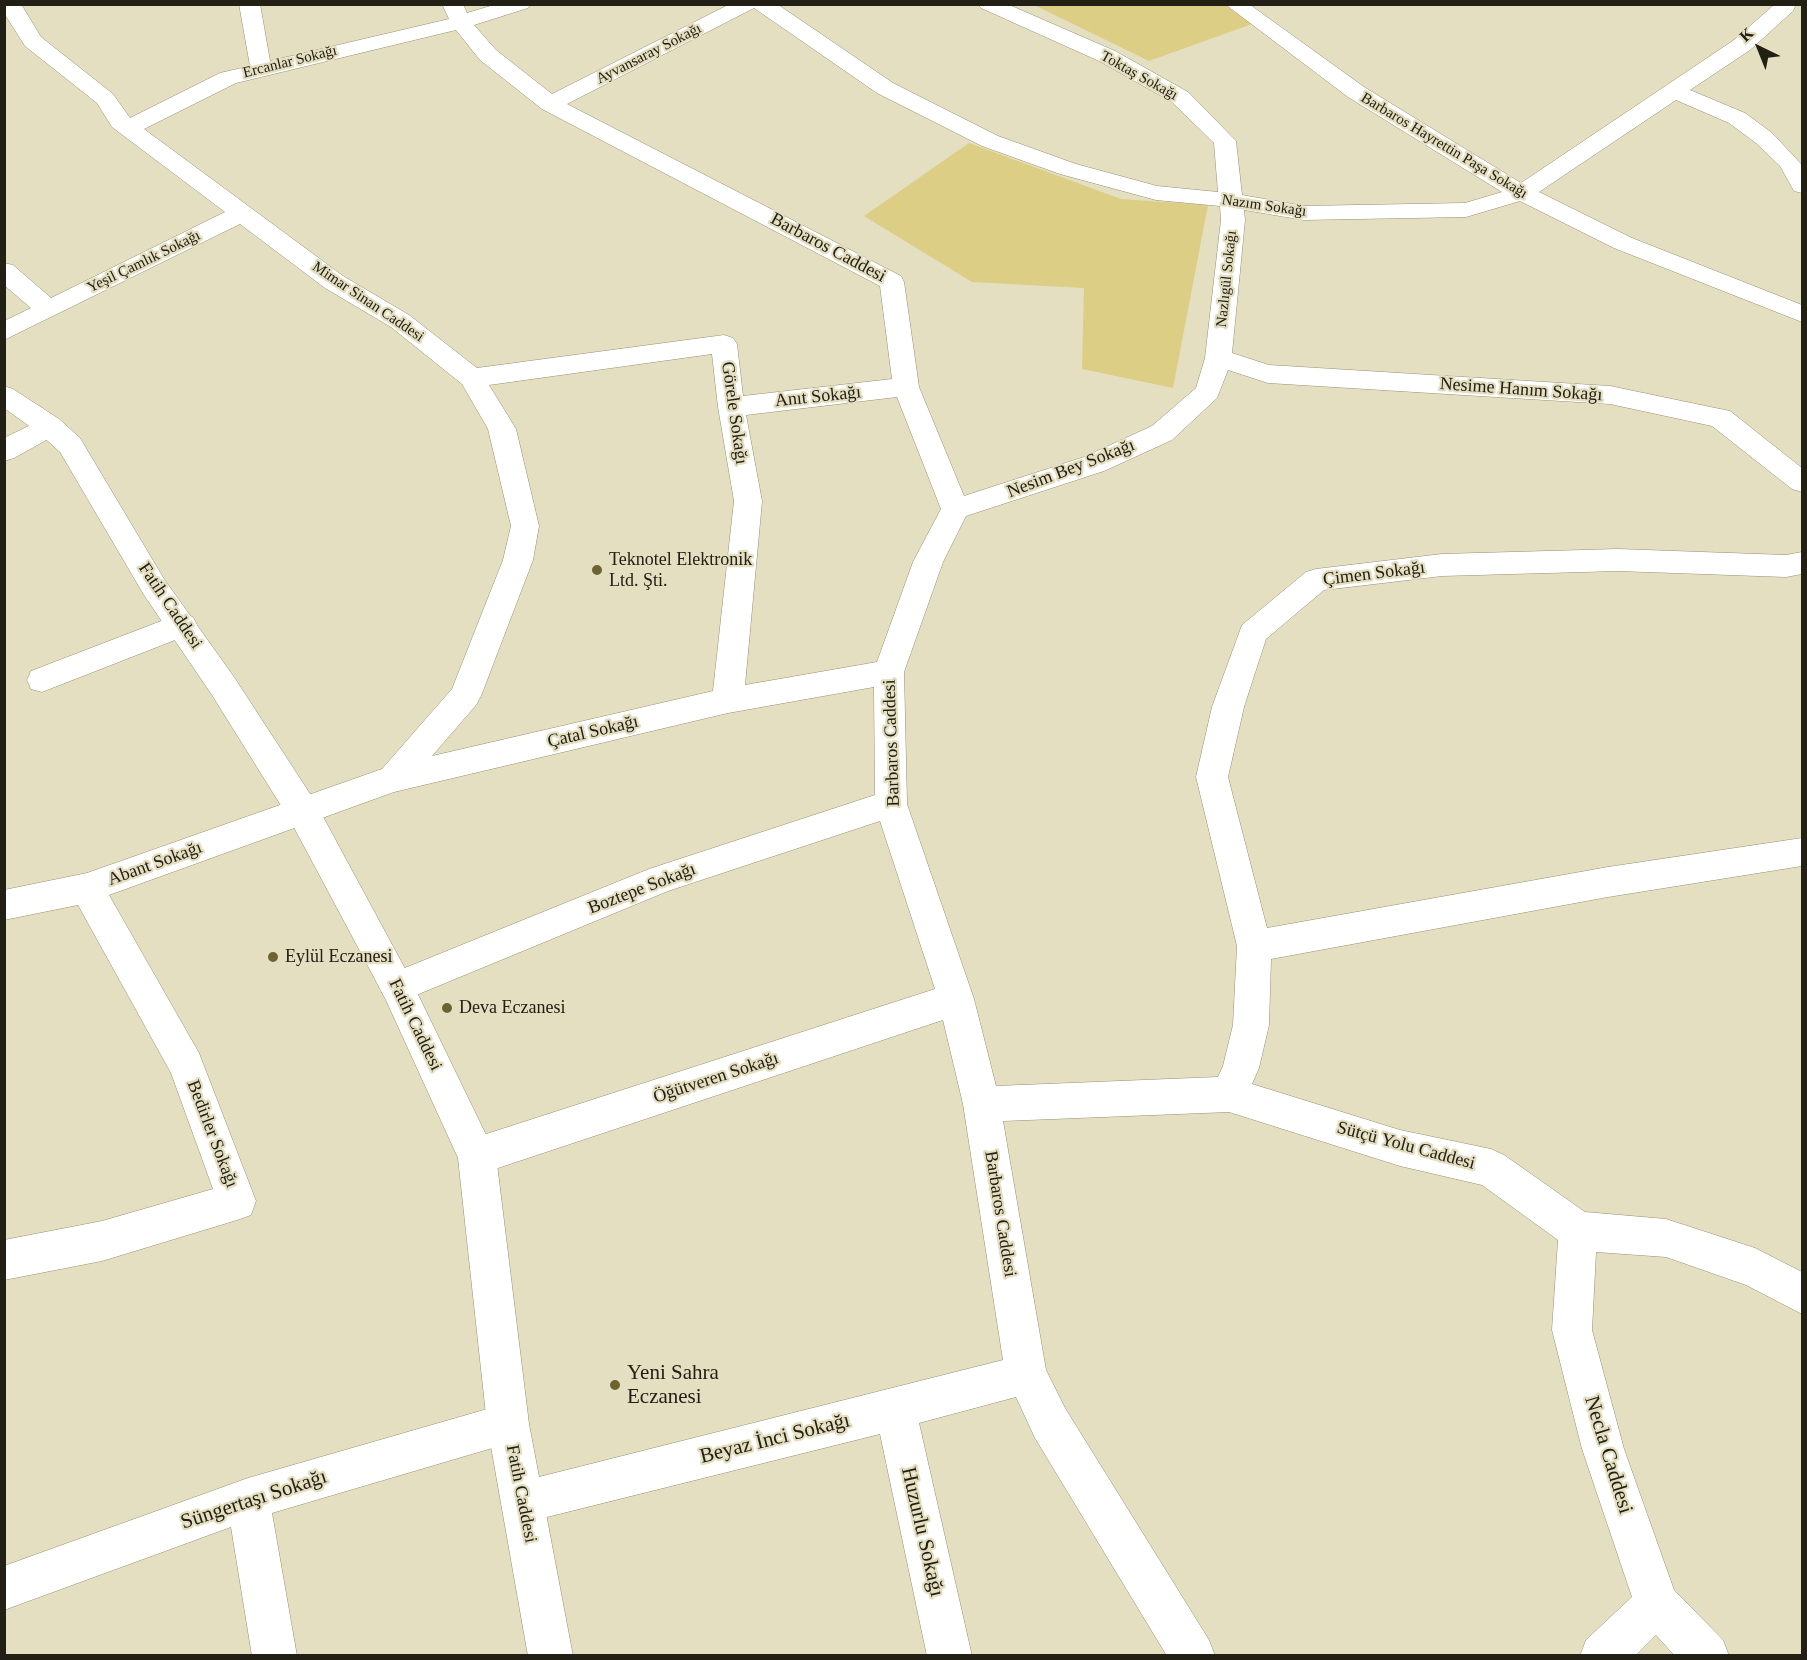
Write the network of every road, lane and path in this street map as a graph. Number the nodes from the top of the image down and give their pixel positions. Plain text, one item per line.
1 (11, 4) edge
2 (249, 4) edge
3 (520, 4) edge
4 (747, 4) edge
5 (762, 4) edge
6 (988, 4) edge
7 (1235, 4) edge
8 (1787, 8) edge
9 (457, 13) edge
10 (261, 69) junction
11 (1675, 91) junction
12 (550, 104) junction
13 (128, 128) junction
14 (1803, 186) edge
15 (1522, 194) junction
16 (1231, 200) junction
17 (241, 214) junction
18 (4, 271) edge
19 (47, 309) junction
20 (1803, 314) edge
21 (4, 332) edge
22 (1218, 358) junction
23 (472, 378) junction
24 (906, 387) junction
25 (4, 395) edge
26 (731, 407) junction
27 (49, 426) junction
28 (4, 451) edge
29 (1803, 482) edge
30 (955, 509) junction
31 (1803, 563) edge
32 (182, 625) junction
33 (889, 672) junction
34 (42, 680) dead end
35 (728, 700) junction
36 (393, 779) junction
37 (891, 804) junction
38 (302, 810) junction
39 (1803, 852) edge
40 (87, 888) junction
41 (4, 905) edge
42 (1254, 946) junction
43 (397, 987) junction
44 (956, 999) junction
45 (1229, 1094) junction
46 (982, 1104) junction
47 (477, 1156) junction
48 (1578, 1231) junction
49 (4, 1260) edge
50 (1803, 1294) edge
51 (1026, 1374) junction
52 (895, 1409) junction
53 (508, 1424) junction
54 (248, 1499) junction
55 (523, 1502) junction
56 (4, 1588) edge
57 (1657, 1604) junction
58 (275, 1656) edge
59 (551, 1656) edge
60 (950, 1656) edge
61 (1193, 1656) edge
62 (1602, 1656) edge
63 (1707, 1656) edge

1 - 13 street, Mimar Sinan Caddesi
2 - 10 street
3 - 9 street, Ercanlar Sokağı
4 - 12 street, Ayvansaray Sokağı
5 - 16 street, Nazım Sokağı
6 - 16 street, Toktaş Sokağı
7 - 15 street, Barbaros Hayrettin Paşa Sokağı
8 - 11 street, Nazım Sokağı
9 - 10 street, Ercanlar Sokağı
9 - 12 street, Barbaros Caddesi
10 - 13 street, Ercanlar Sokağı
11 - 14 street
11 - 15 street, Nazım Sokağı
12 - 24 street, Barbaros Caddesi
13 - 17 street, Mimar Sinan Caddesi
15 - 16 street, Nazım Sokağı
15 - 20 street, Barbaros Hayrettin Paşa Sokağı
16 - 22 street, Nazlıgül Sokağı
17 - 19 street, Yeşil Çamlık Sokağı
17 - 23 street, Mimar Sinan Caddesi
18 - 19 street
19 - 21 street, Yeşil Çamlık Sokağı
22 - 29 street, Nesime Hanım Sokağı
22 - 30 street, Nesim Bey Sokağı
23 - 26 street, Görele Sokağı
23 - 36 street, Mimar Sinan Caddesi
24 - 26 street, Anıt Sokağı
24 - 30 street, Barbaros Caddesi
25 - 27 street, Fatih Caddesi
26 - 35 street, Görele Sokağı
27 - 28 street
27 - 32 street, Fatih Caddesi
30 - 33 street, Barbaros Caddesi
31 - 42 street, Çimen Sokağı
32 - 34 street
32 - 38 street, Fatih Caddesi
33 - 35 street, Çatal Sokağı
33 - 37 street, Barbaros Caddesi
35 - 36 street, Çatal Sokağı
36 - 38 street, Çatal Sokağı
37 - 43 street, Boztepe Sokağı
37 - 44 street, Barbaros Caddesi
38 - 40 street, Abant Sokağı
38 - 43 street, Fatih Caddesi
39 - 42 street
40 - 41 street, Abant Sokağı
40 - 49 street, Bedirler Sokağı
42 - 45 street, Çimen Sokağı
43 - 47 street, Fatih Caddesi
44 - 46 street, Barbaros Caddesi
44 - 47 street, Öğütveren Sokağı
45 - 46 street, Sütçü Yolu Caddesi
45 - 48 street, Sütçü Yolu Caddesi
46 - 51 street, Barbaros Caddesi
47 - 53 street, Fatih Caddesi
48 - 50 street
48 - 57 street, Necla Caddesi
51 - 52 street, Beyaz İnci Sokağı
51 - 61 street, Barbaros Caddesi
52 - 55 street, Beyaz İnci Sokağı
52 - 60 street, Huzurlu Sokağı
53 - 54 street, Süngertaşı Sokağı
53 - 55 street, Fatih Caddesi
54 - 56 street, Süngertaşı Sokağı
54 - 58 street
55 - 59 street, Fatih Caddesi
57 - 62 street
57 - 63 street, Necla Caddesi

